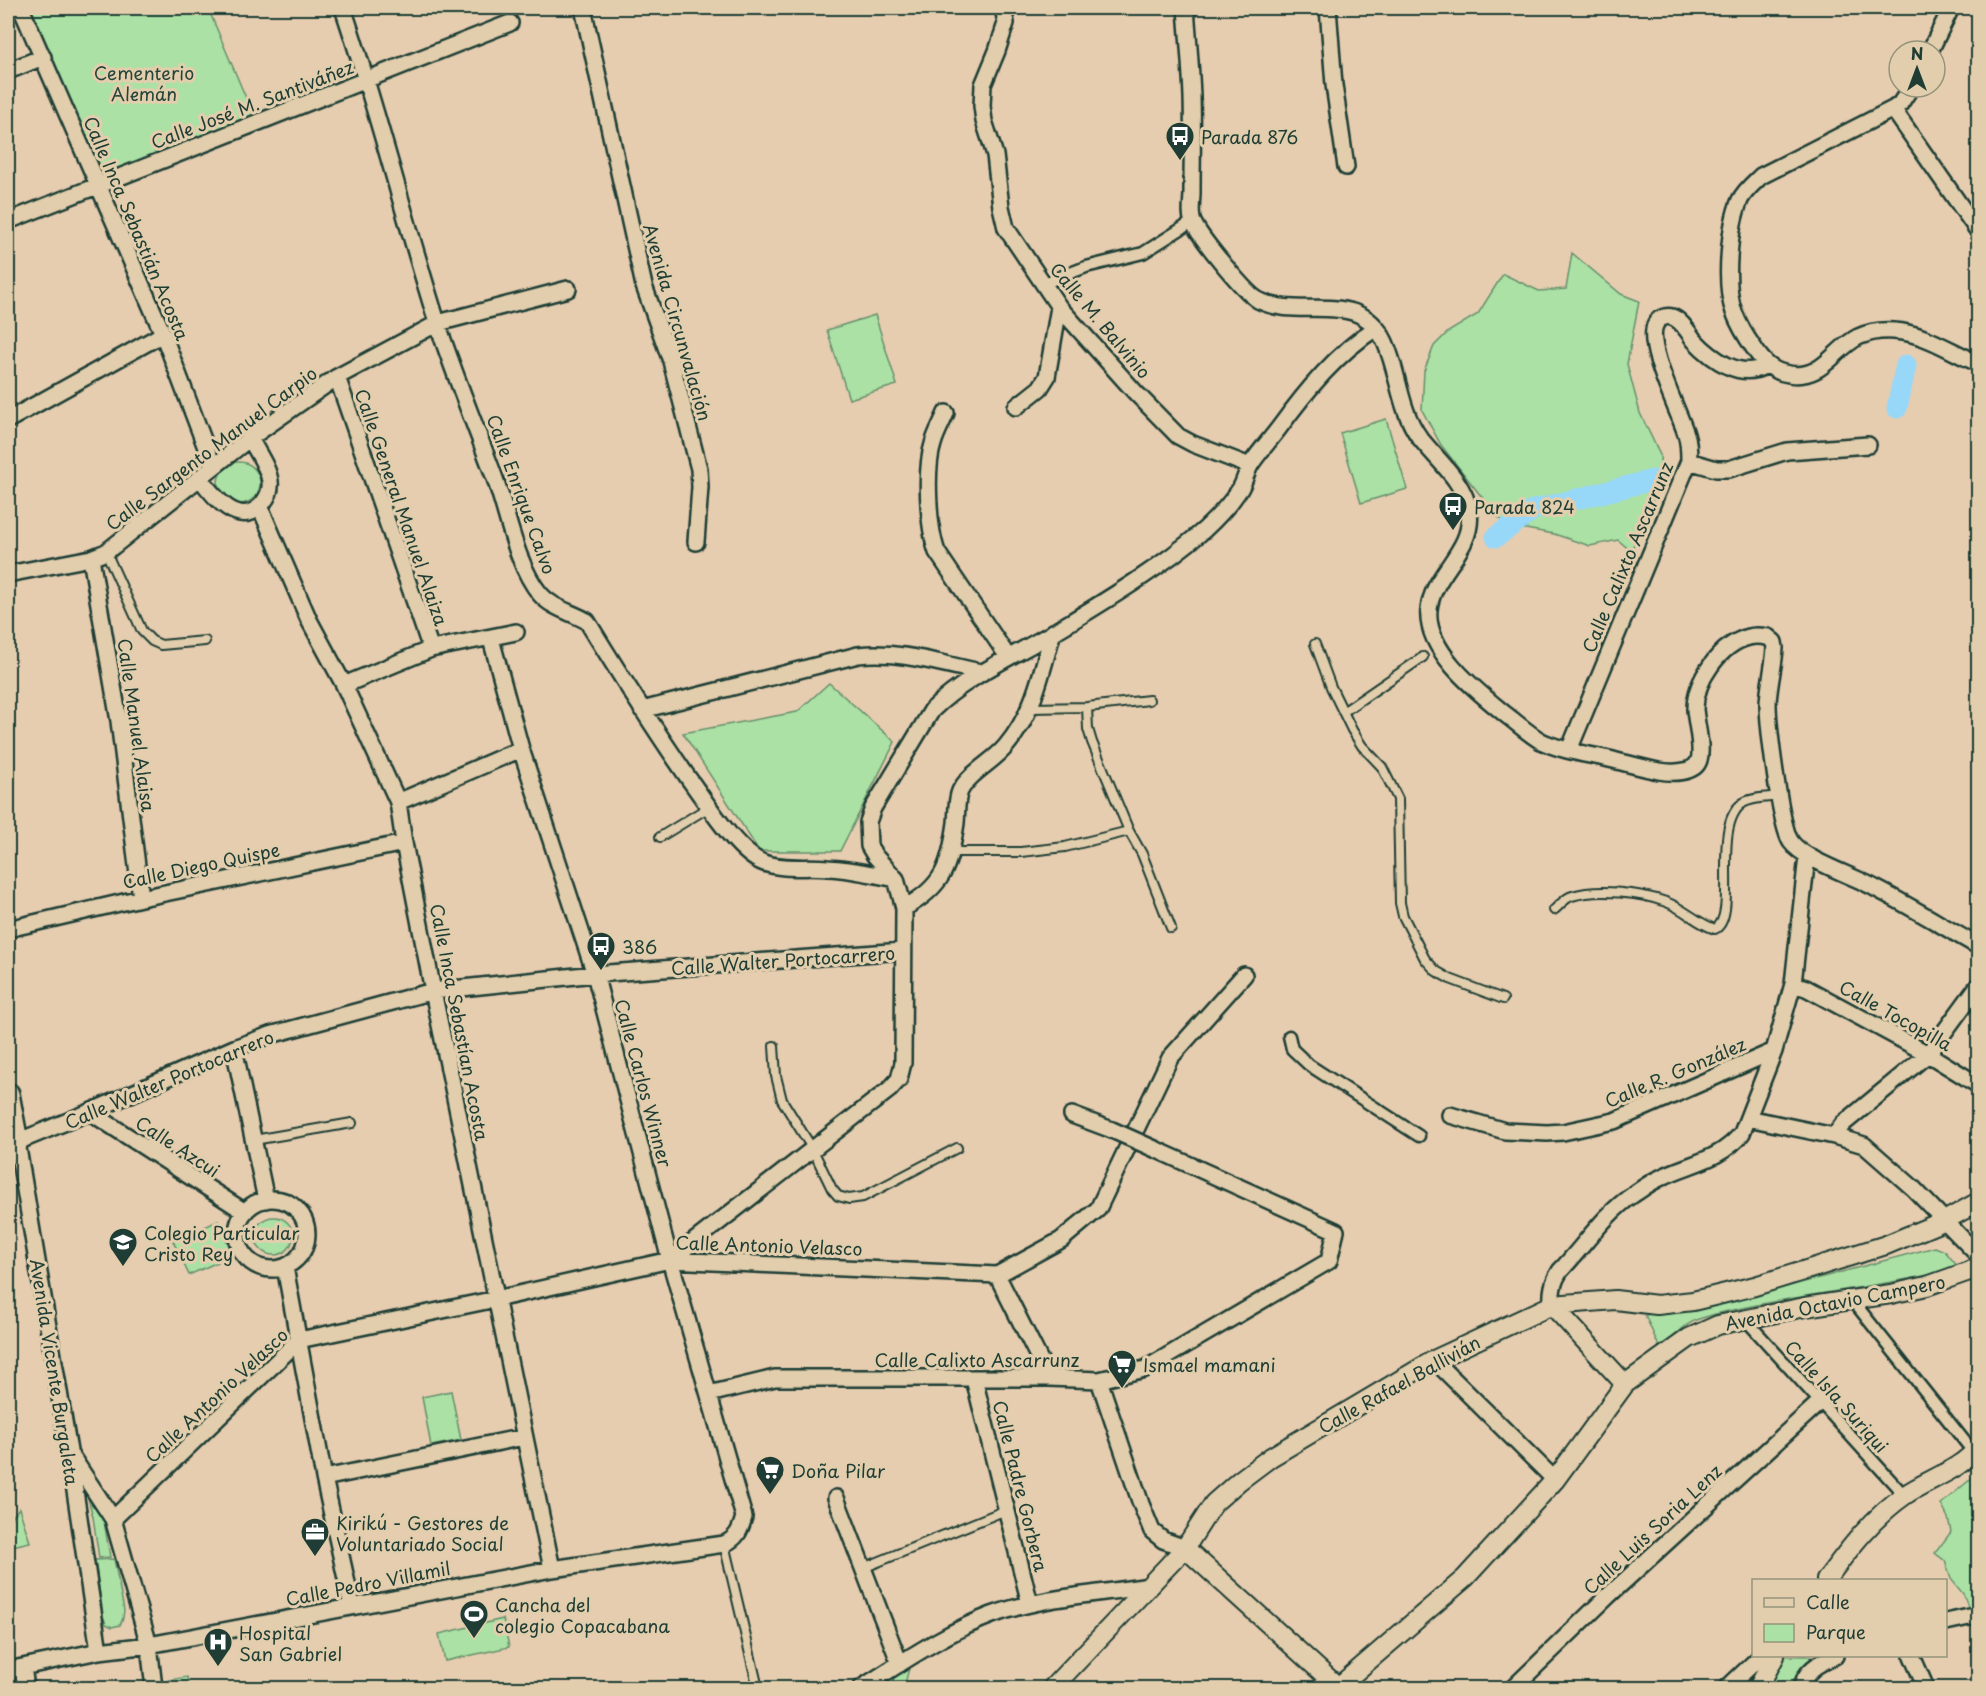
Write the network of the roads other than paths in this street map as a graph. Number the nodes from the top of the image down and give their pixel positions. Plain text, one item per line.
1 (21, 8) edge
2 (344, 8) edge
3 (583, 8) edge
4 (1003, 8) edge
5 (1186, 8) edge
6 (1328, 8) edge
7 (1951, 8) edge
8 (510, 23) dead end
9 (1936, 39) edge
10 (43, 57) junction
11 (8, 71) edge
12 (368, 80) junction
13 (1903, 99) edge
14 (1893, 109) junction
15 (1346, 167) dead end
16 (97, 184) junction
17 (8, 221) edge
18 (1192, 222) junction
19 (1978, 231) edge
20 (1042, 284) junction
21 (568, 289) dead end
22 (1059, 307) junction
23 (438, 323) junction
24 (1376, 328) junction
25 (163, 334) junction
26 (1978, 363) edge
27 (1766, 365) junction
28 (337, 377) junction
29 (1016, 407) dead end
30 (946, 413) dead end
31 (8, 420) edge
32 (249, 438) junction
33 (1868, 445) dead end
34 (1689, 461) junction
35 (213, 466) junction
36 (1250, 466) junction
37 (200, 478) junction
38 (260, 507) junction
39 (696, 542) dead end
40 (106, 552) junction
41 (91, 558) junction
42 (8, 574) edge
43 (516, 633) dead end
44 (1053, 633) junction
45 (491, 639) junction
46 (205, 641) dead end
47 (1315, 644) dead end
48 (430, 649) junction
49 (1008, 657) junction
50 (1423, 657) dead end
51 (981, 672) junction
52 (344, 685) junction
53 (1149, 700) dead end
54 (1087, 707) junction
55 (1031, 708) junction
56 (642, 710) junction
57 (1344, 712) junction
58 (521, 749) junction
59 (1569, 750) junction
60 (1779, 796) junction
61 (398, 802) junction
62 (709, 807) junction
63 (1129, 831) junction
64 (660, 837) dead end
65 (404, 843) junction
66 (951, 852) junction
67 (1807, 856) junction
68 (896, 879) junction
69 (141, 898) junction
70 (904, 908) junction
71 (1554, 910) dead end
72 (1171, 928) dead end
73 (8, 929) edge
74 (1978, 946) edge
75 (903, 951) junction
76 (595, 974) junction
77 (1244, 975) dead end
78 (1793, 984) junction
79 (1978, 986) edge
80 (433, 991) junction
81 (1503, 999) dead end
82 (1288, 1036) dead end
83 (774, 1046) dead end
84 (234, 1048) junction
85 (1774, 1051) junction
86 (1928, 1054) junction
87 (1978, 1085) edge
88 (8, 1094) edge
89 (90, 1112) junction
90 (1072, 1115) dead end
91 (1450, 1115) dead end
92 (1748, 1118) junction
93 (352, 1123) dead end
94 (1419, 1136) dead end
95 (1834, 1136) junction
96 (254, 1140) junction
97 (12, 1144) edge
98 (812, 1148) junction
99 (957, 1148) dead end
100 (266, 1200) junction
101 (1978, 1202) edge
102 (245, 1212) junction
103 (1946, 1220) junction
104 (1978, 1255) edge
105 (670, 1260) junction
106 (285, 1268) junction
107 (1978, 1268) edge
108 (997, 1275) junction
109 (496, 1299) junction
110 (1853, 1301) junction
111 (1552, 1305) junction
112 (1745, 1319) junction
113 (299, 1341) junction
114 (1434, 1360) junction
115 (1049, 1378) junction
116 (974, 1379) junction
117 (1100, 1380) junction
118 (1625, 1384) junction
119 (709, 1394) junction
120 (1821, 1401) junction
121 (524, 1437) junction
122 (1976, 1450) edge
123 (69, 1451) junction
124 (324, 1478) junction
125 (1554, 1480) junction
126 (1904, 1495) junction
127 (836, 1498) dead end
128 (1006, 1510) junction
129 (113, 1520) junction
130 (729, 1541) junction
131 (1185, 1548) junction
132 (863, 1568) junction
133 (552, 1569) junction
134 (1827, 1579) edge
135 (1149, 1586) junction
136 (1030, 1604) junction
137 (352, 1606) junction
138 (1978, 1617) edge
139 (1947, 1622) edge
140 (149, 1645) junction
141 (99, 1651) junction
142 (1760, 1657) edge
143 (1774, 1657) edge
144 (1833, 1657) edge
145 (1912, 1657) edge
146 (900, 1664) junction
147 (15, 1669) edge
148 (1338, 1688) edge
149 (26, 1689) edge
150 (154, 1689) edge
151 (758, 1689) edge
152 (861, 1689) edge
153 (1052, 1689) edge
154 (1513, 1689) edge
155 (1727, 1689) edge
156 (1758, 1689) edge
157 (1802, 1689) edge
158 (1926, 1689) edge

1 - 10 street, Calle Inca Sebastián Acosta
2 - 12 street, Calle Enrique Calvo
3 - 39 street, Avenida Circunvalación
4 - 20 street, Calle M. Balvinio
5 - 18 street
6 - 15 street
7 - 9 street
8 - 12 street, Calle José M. Santiváñez
10 - 11 street
10 - 16 street, Calle Inca Sebastián Acosta
12 - 16 street, Calle José M. Santiváñez
12 - 23 street, Calle Enrique Calvo
13 - 14 street
14 - 19 street
14 - 27 street
16 - 17 street, Calle José M. Santiváñez
16 - 25 street, Calle Inca Sebastián Acosta
18 - 20 street
18 - 24 street
20 - 22 street, Calle M. Balvinio
21 - 23 street, Calle Sargento Manuel Carpio
22 - 29 street
22 - 36 street, Calle M. Balvinio
23 - 28 street, Calle Sargento Manuel Carpio
23 - 56 street, Calle Enrique Calvo
24 - 36 street, Calle Walter Portocarrero
24 - 59 street
25 - 31 street
25 - 35 street, Calle Inca Sebastián Acosta
26 - 27 street
27 - 34 street, Calle Calixto Ascarrunz
28 - 32 street, Calle Sargento Manuel Carpio
28 - 48 street, Calle General Manuel Alaiza
30 - 49 street
32 - 35 street, Calle Sargento Manuel Carpio
32 - 38 street
33 - 34 street
34 - 59 street, Calle Calixto Ascarrunz
35 - 37 street, Calle Sargento Manuel Carpio
36 - 44 street, Calle Walter Portocarrero
37 - 38 street
37 - 40 street, Calle Sargento Manuel Carpio
38 - 52 street, Calle Inca Sebastían Acosta
40 - 41 street, Calle Sargento Manuel Carpio
40 - 46 lane
41 - 42 street, Calle Sargento Manuel Carpio
41 - 69 street, Calle Manuel Alaisa
43 - 45 street
44 - 49 street, Calle Walter Portocarrero
44 - 55 street
45 - 48 street
45 - 58 street, Calle Carlos Winner
47 - 57 lane
48 - 52 street
49 - 51 street, Calle Walter Portocarrero
50 - 57 lane
51 - 56 street
51 - 68 street, Calle Walter Portocarrero
52 - 61 street, Calle Inca Sebastían Acosta
53 - 54 lane
54 - 55 lane
54 - 63 lane
55 - 66 street
56 - 62 street, Calle Enrique Calvo
57 - 81 lane
58 - 61 street
58 - 76 street, Calle Carlos Winner
59 - 60 street
60 - 67 street
60 - 71 lane
61 - 65 street, Calle Inca Sebastían Acosta
62 - 64 lane
62 - 68 street, Calle Enrique Calvo
63 - 66 lane
63 - 72 lane
65 - 69 street, Calle Diego Quispe
65 - 80 street, Calle Inca Sebastían Acosta
66 - 70 street
67 - 74 street
67 - 78 street
68 - 70 street, Calle Walter Portocarrero
69 - 73 street, Calle Diego Quispe
70 - 75 street, Calle Walter Portocarrero
75 - 76 street, Calle Walter Portocarrero
75 - 98 street
76 - 80 street, Calle Walter Portocarrero
76 - 105 street, Calle Carlos Winner
77 - 108 street
78 - 85 street
78 - 86 street, Calle Tocopilla
79 - 86 street
80 - 84 street, Calle Walter Portocarrero
80 - 109 street, Calle Inca Sebastían Acosta
82 - 94 street
83 - 98 lane
84 - 89 street, Calle Walter Portocarrero
84 - 96 street
85 - 91 street, Calle R. González
85 - 92 street
86 - 87 street, Calle Tocopilla
86 - 95 street
88 - 97 main road, Avenida Vicente Burgaleta
89 - 97 street, Calle Walter Portocarrero
89 - 102 street, Calle Azcui
90 - 117 street, Calle Calixto Ascarrunz, bridge
92 - 95 street
92 - 111 street
93 - 96 lane
95 - 103 street
96 - 100 street
97 - 123 street, Avenida Vicente Burgaleta
98 - 99 lane
98 - 105 street
100 - 102 street
100 - 106 street
101 - 103 street
102 - 106 street
103 - 104 street
103 - 111 street
105 - 108 street, Calle Antonio Velasco
105 - 109 street, Calle Antonio Velasco
105 - 119 street, Calle Carlos Winner
106 - 113 street
107 - 110 street, Avenida Octavio Campero
108 - 115 street
109 - 113 street, Calle Antonio Velasco
109 - 121 street, Calle Inca Sebastían Acosta
110 - 112 street, Avenida Octavio Campero
110 - 122 street
111 - 114 street, Calle Rafael Ballivián
111 - 118 street
112 - 118 street, Avenida Octavio Campero
112 - 120 street, Calle Isla Suriqui
113 - 124 street
113 - 129 street, Calle Antonio Velasco
114 - 125 street
114 - 131 street, Calle Rafael Ballivián
115 - 116 street, Calle Calixto Ascarrunz
115 - 117 street, Calle Calixto Ascarrunz
116 - 119 street, Calle Calixto Ascarrunz
116 - 128 street, Calle Padre Gorbera
117 - 131 street
118 - 125 street, Avenida Octavio Campero
119 - 130 street, Calle Carlos Winner
120 - 126 street, Calle Isla Suriqui
120 - 154 street, Calle Luis Soria Lenz
121 - 124 street
121 - 133 street, Calle Inca Sebastían Acosta
122 - 126 street
123 - 129 street
123 - 141 street, Avenida Vicente Burgaleta
124 - 137 street
125 - 148 street, Avenida Octavio Campero
126 - 134 street
127 - 132 street
128 - 132 lane
128 - 136 street, Calle Padre Gorbera
129 - 140 street
130 - 133 street, Calle Pedro Villamil
130 - 151 lane
131 - 135 street, Calle Rafael Ballivián
131 - 148 street
132 - 146 street
133 - 137 street, Calle Pedro Villamil
135 - 136 street
135 - 153 street, Calle Rafael Ballivián
136 - 146 street
137 - 140 street, Calle Pedro Villamil
138 - 139 street
140 - 141 street, Calle Pedro Villamil
140 - 150 street
141 - 147 street, Calle Pedro Villamil
142 - 155 street
143 - 156 street
144 - 157 street
145 - 158 street
146 - 152 street
147 - 149 street

